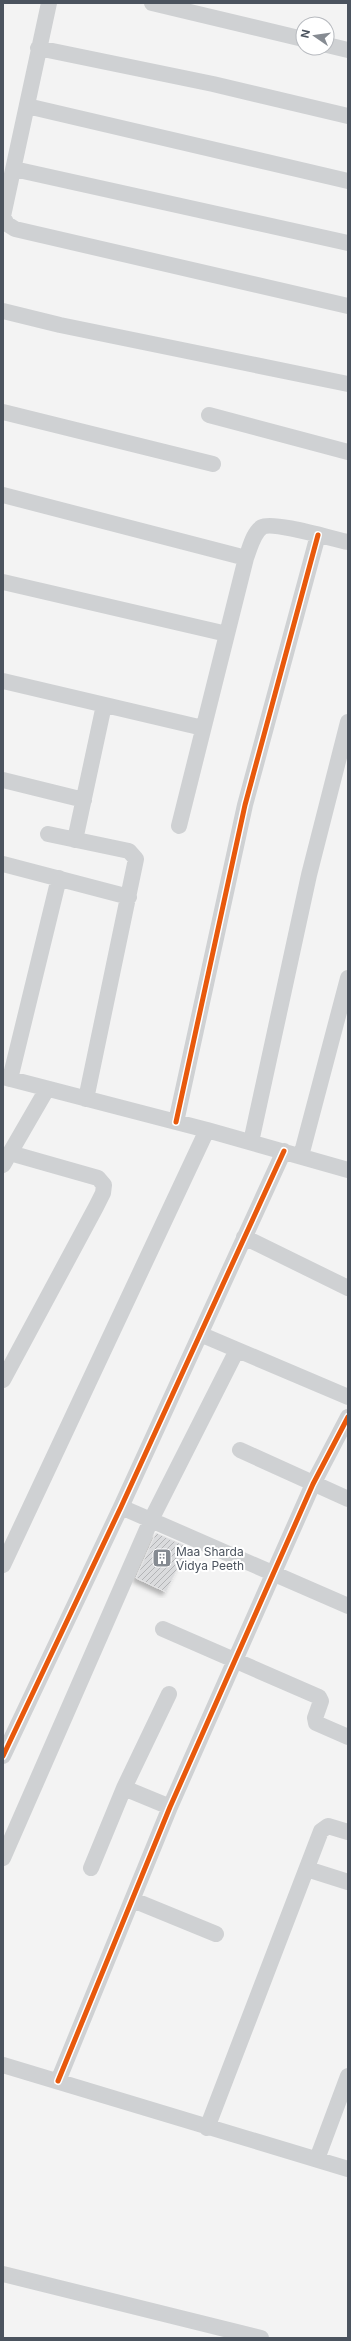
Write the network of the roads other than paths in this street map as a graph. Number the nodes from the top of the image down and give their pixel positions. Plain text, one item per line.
1 (49, 3) edge
2 (152, 3) edge
3 (295, 37) edge
4 (335, 47) edge
5 (38, 48) junction
6 (348, 50) edge
7 (27, 106) junction
8 (348, 116) edge
9 (14, 169) junction
10 (348, 181) edge
11 (3, 216) edge
12 (348, 243) edge
13 (348, 306) edge
14 (3, 311) edge
15 (348, 384) edge
16 (3, 412) edge
17 (210, 415) dead end
18 (348, 452) edge
19 (213, 464) dead end
20 (3, 495) edge
21 (318, 535) junction
22 (348, 542) edge
23 (246, 558) junction
24 (3, 582) edge
25 (227, 634) junction
26 (3, 682) edge
27 (104, 705) junction
28 (348, 722) edge
29 (203, 728) junction
30 (3, 780) edge
31 (84, 800) junction
32 (178, 826) dead end
33 (48, 834) dead end
34 (75, 840) junction
35 (3, 864) edge
36 (59, 878) junction
37 (129, 897) junction
38 (348, 978) edge
39 (6, 1078) edge
40 (47, 1088) junction
41 (86, 1099) junction
42 (176, 1122) junction
43 (207, 1130) junction
44 (251, 1142) junction
45 (284, 1151) junction
46 (301, 1156) junction
47 (7, 1159) edge
48 (348, 1170) edge
49 (244, 1237) junction
50 (348, 1288) edge
51 (200, 1334) junction
52 (236, 1350) junction
53 (3, 1380) edge
54 (348, 1397) edge
55 (348, 1417) edge
56 (240, 1450) dead end
57 (313, 1484) junction
58 (348, 1499) edge
59 (120, 1507) junction
60 (151, 1520) junction
61 (3, 1566) edge
62 (276, 1573) junction
63 (348, 1606) edge
64 (163, 1629) dead end
65 (236, 1662) junction
66 (169, 1694) dead end
67 (348, 1737) edge
68 (3, 1756) edge
69 (124, 1788) junction
70 (170, 1807) junction
71 (348, 1832) edge
72 (3, 1858) edge
73 (91, 1868) dead end
74 (307, 1869) junction
75 (348, 1882) edge
76 (134, 1900) junction
77 (216, 1934) dead end
78 (3, 2065) edge
79 (348, 2076) edge
80 (58, 2081) junction
81 (207, 2128) junction
82 (317, 2160) junction
83 (348, 2169) edge
84 (3, 2274) edge
85 (261, 2338) edge

1 - 5 street
2 - 3 street
4 - 6 street
5 - 7 street
5 - 8 street
7 - 9 street
7 - 10 street
9 - 11 street
9 - 12 street
11 - 13 street
14 - 15 street
16 - 19 street
17 - 18 street
20 - 23 street
21 - 22 street
21 - 23 street
21 - 42 street
23 - 25 street
24 - 25 street
25 - 29 street
26 - 27 street
27 - 29 street
27 - 31 street
28 - 44 street
29 - 32 street
30 - 31 street
31 - 34 street
33 - 34 street
34 - 37 street
35 - 36 street
36 - 37 street
36 - 39 street
37 - 41 street
38 - 46 street
39 - 40 street
40 - 41 street
40 - 47 street
41 - 42 street
42 - 43 street
43 - 44 street
43 - 61 street
44 - 45 street
45 - 46 street
45 - 49 street
46 - 48 street
47 - 53 street
49 - 50 street
49 - 51 street
51 - 52 street
51 - 59 street
52 - 54 street
52 - 60 street
55 - 57 street
56 - 57 street
57 - 58 street
57 - 62 street
59 - 60 street
59 - 68 street
60 - 62 street
60 - 72 street
62 - 63 street
62 - 65 street
64 - 65 street
65 - 67 street
65 - 70 street
66 - 69 street
69 - 70 street
69 - 73 street
70 - 76 street
71 - 74 street
74 - 75 street
74 - 81 street
76 - 77 street
76 - 80 street
78 - 80 street
79 - 82 street
80 - 81 street
81 - 82 street
82 - 83 street
84 - 85 street

